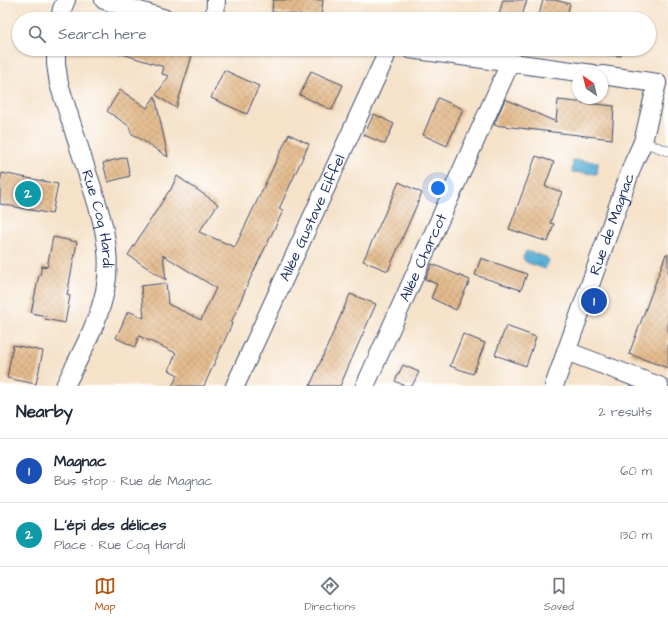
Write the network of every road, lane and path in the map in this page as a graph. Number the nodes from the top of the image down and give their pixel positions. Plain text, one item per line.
1 (66, 0) edge
2 (104, 0) edge
3 (216, 0) edge
4 (61, 12) edge
5 (143, 12) edge
6 (215, 12) edge
7 (56, 56) edge
8 (385, 56) edge
9 (460, 56) edge
10 (510, 63) junction
11 (572, 71) edge
12 (608, 75) edge
13 (662, 78) edge
14 (643, 142) junction
15 (668, 151) edge
16 (566, 351) junction
17 (65, 386) edge
18 (235, 386) edge
19 (365, 386) edge
20 (554, 386) edge
21 (659, 386) edge

1 - 4 street
2 - 5 street
3 - 6 street
7 - 17 street, Rue Coq Hardi
8 - 18 street, Allée Gustave Eiffel
9 - 10 street
10 - 11 street
10 - 19 street, Allée Charcot
12 - 13 street
13 - 14 street, Rue de Magnac
14 - 15 lane
14 - 16 street, Rue de Magnac
16 - 20 street, Rue de Magnac
16 - 21 street

